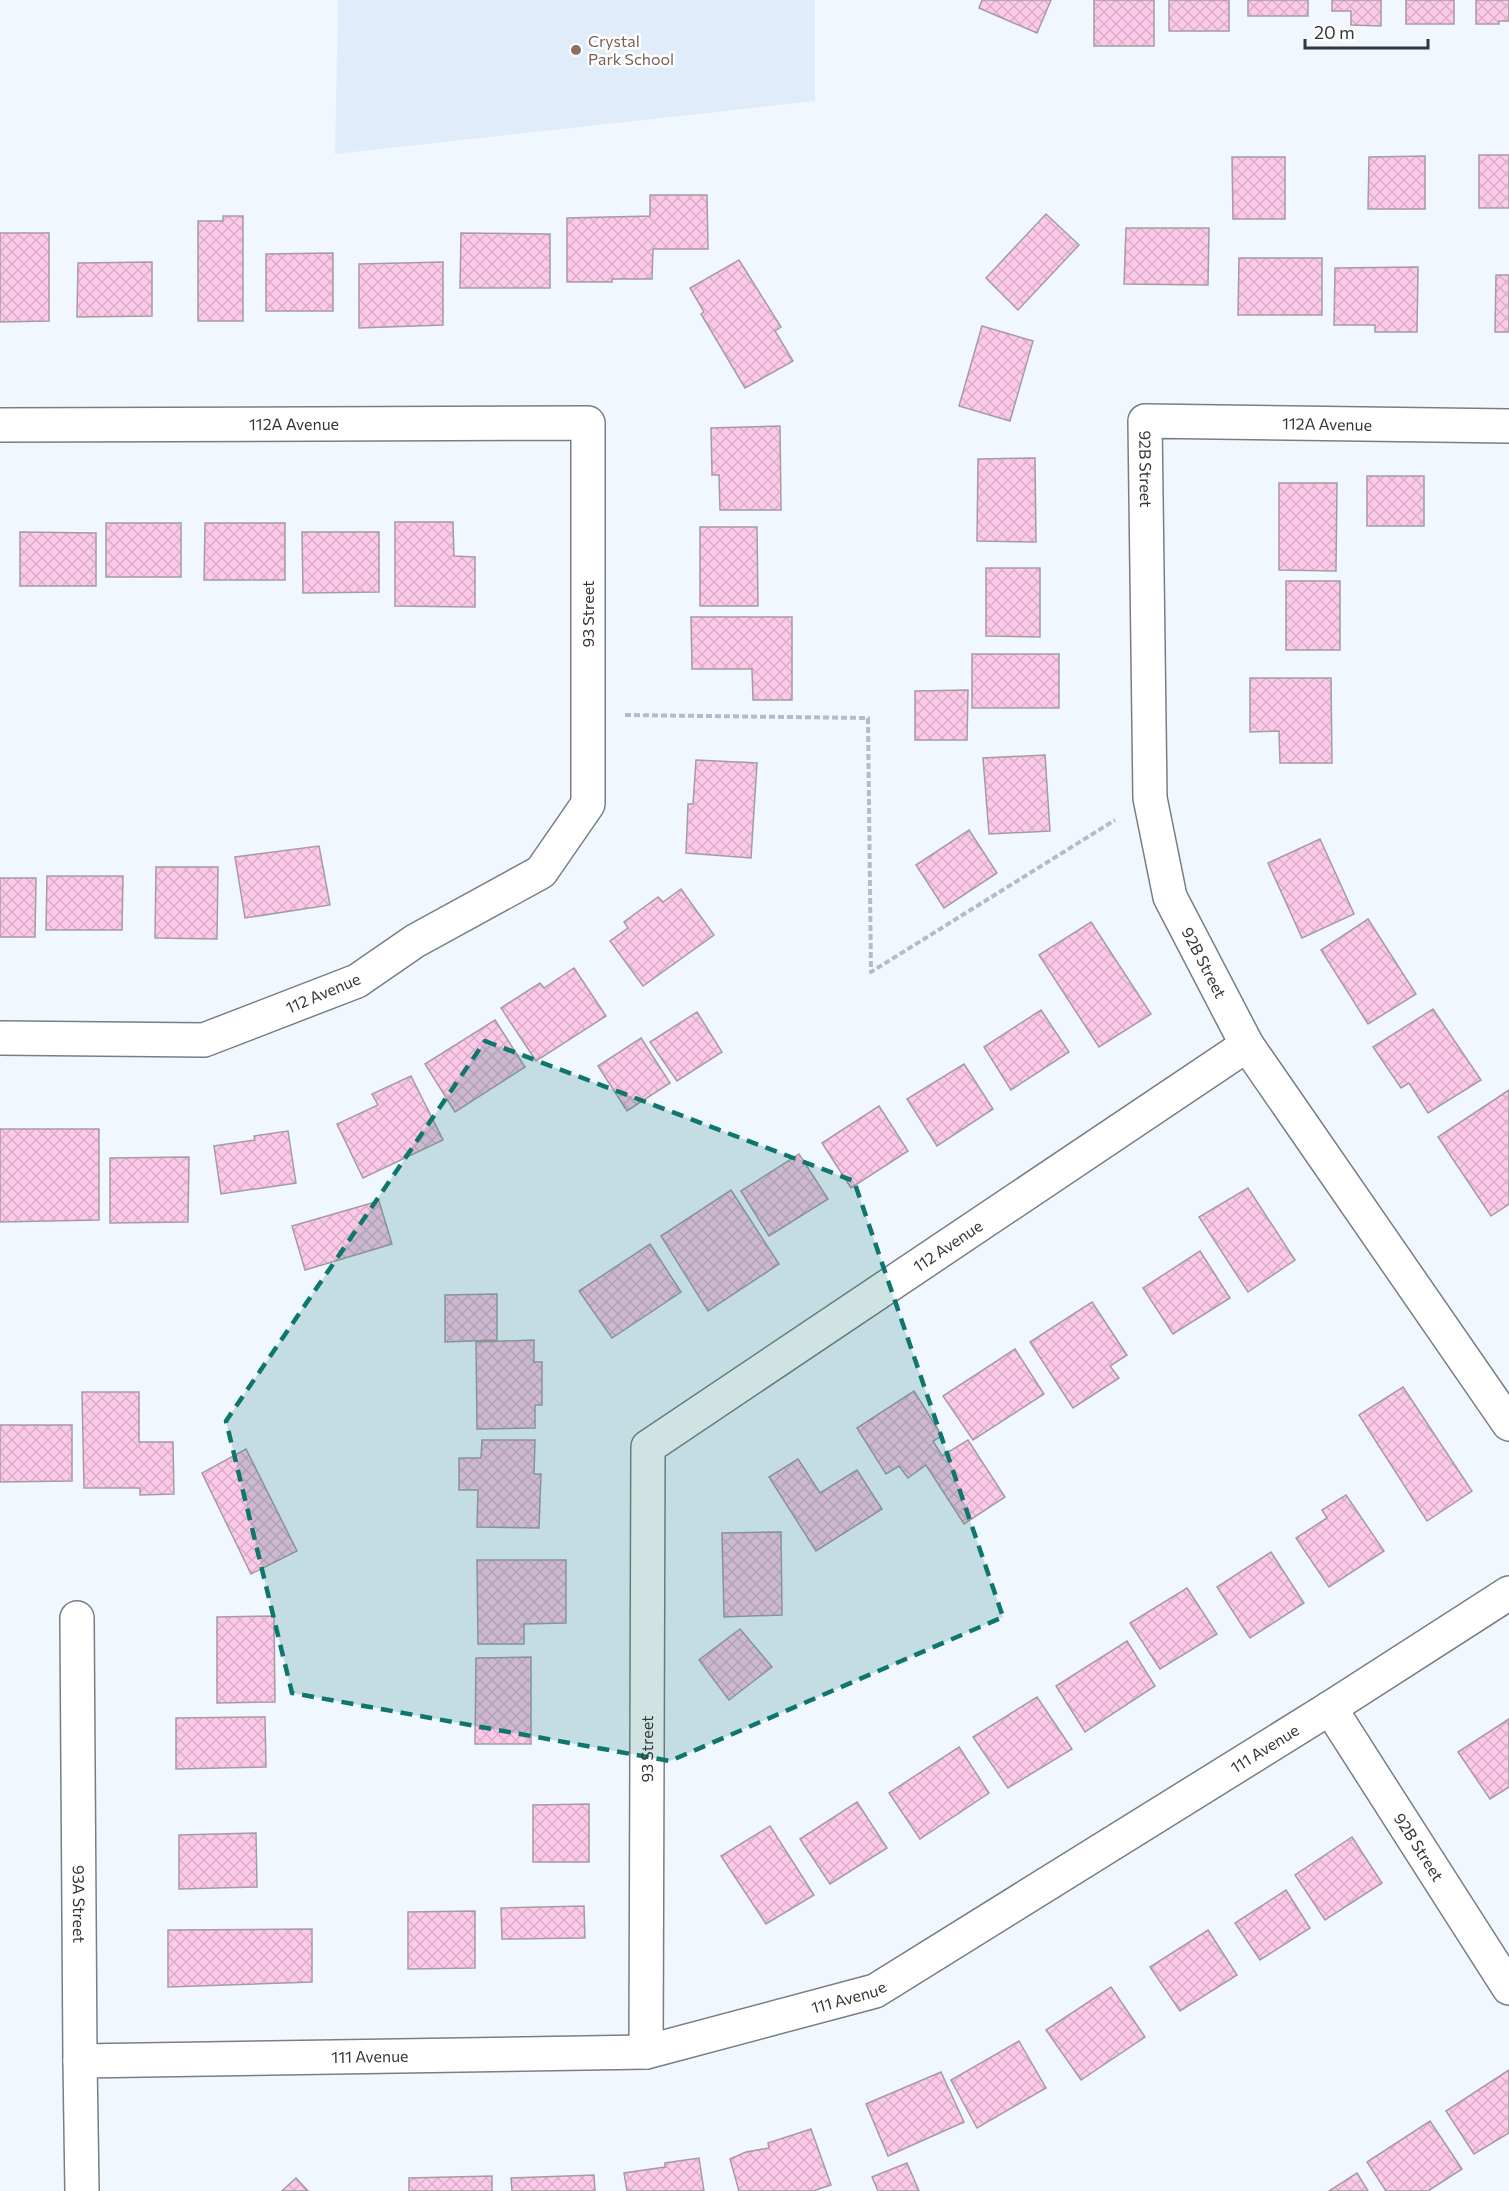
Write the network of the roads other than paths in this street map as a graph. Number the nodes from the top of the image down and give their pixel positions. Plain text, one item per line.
1 (1145, 422) joint
2 (588, 423) joint
3 (0, 426) edge
4 (1509, 426) edge
5 (588, 804) joint
6 (0, 1038) edge
7 (1247, 1045) junction
8 (1509, 1424) edge
9 (648, 1447) joint
10 (1509, 1593) edge
11 (77, 1618) dead end
12 (1330, 1708) junction
13 (1509, 1988) edge
14 (646, 2052) junction
15 (80, 2061) junction
16 (82, 2191) edge

1 - 4 street, 112A Avenue
1 - 7 street, 92B Street
2 - 3 street, 112A Avenue
2 - 5 street, 93 Street
5 - 6 street, 112 Avenue
7 - 8 street, 92B Street
7 - 9 street, 112 Avenue
9 - 14 street, 93 Street
10 - 12 street, 111 Avenue
11 - 15 street, 93A Street
12 - 13 street, 92B Street
12 - 14 street, 111 Avenue
14 - 15 street, 111 Avenue
15 - 16 street, 93A Street

